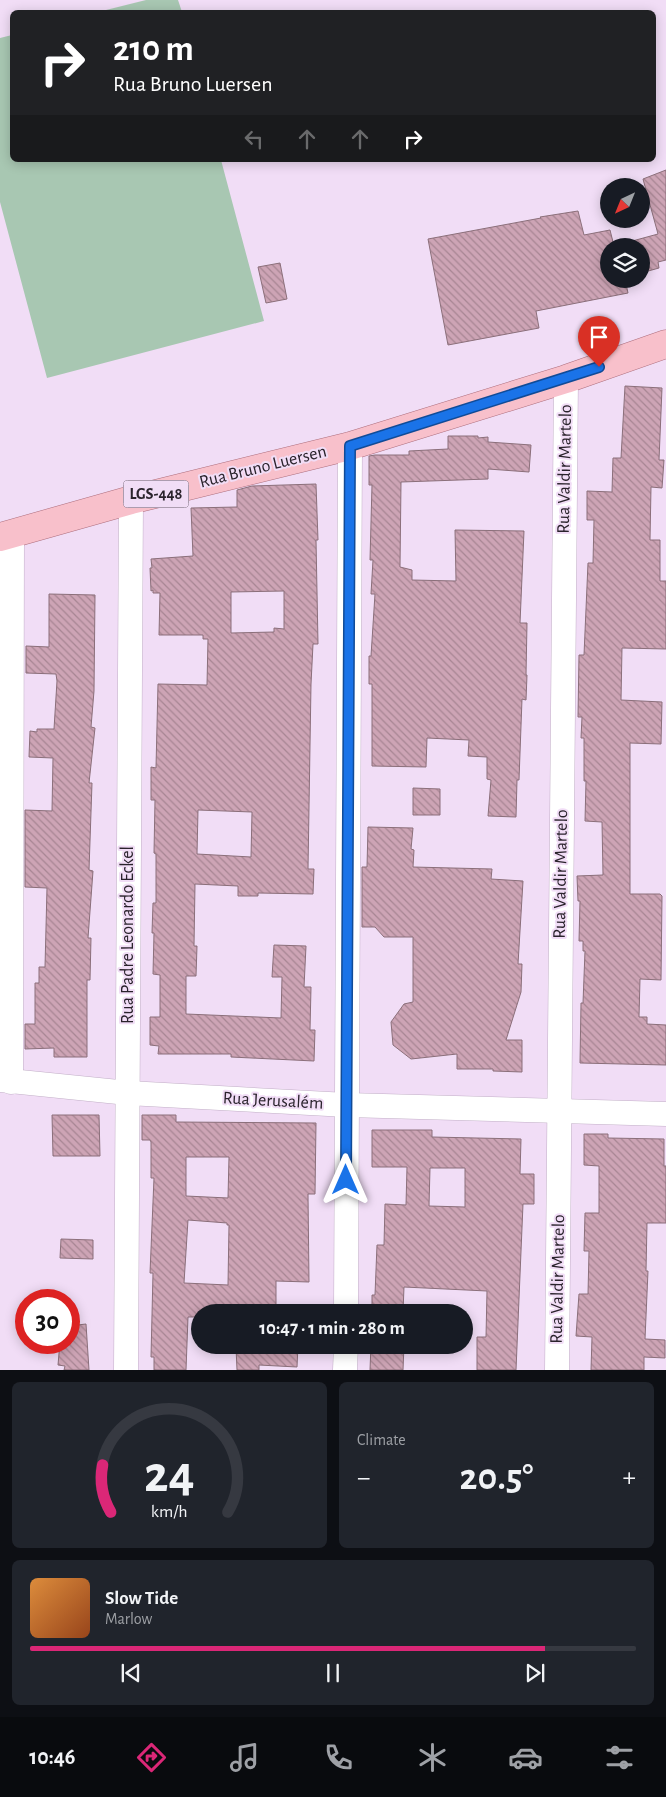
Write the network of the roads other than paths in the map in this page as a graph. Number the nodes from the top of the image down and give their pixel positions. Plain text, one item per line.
1 (666, 344) edge
2 (566, 379) junction
3 (350, 446) junction
4 (131, 500) junction
5 (6, 535) edge
6 (6, 1081) edge
7 (128, 1093) junction
8 (347, 1105) junction
9 (559, 1111) junction
10 (666, 1114) edge
11 (346, 1304) edge
12 (346, 1354) edge
13 (126, 1370) edge
14 (345, 1370) edge
15 (557, 1370) edge

1 - 2 main road, Rua Bruno Luersen / LGS-448
2 - 3 main road, Rua Bruno Luersen / LGS-448
2 - 9 street, Rua Valdir Martelo
3 - 4 main road, Rua Bruno Luersen / LGS-448
3 - 8 street
4 - 5 main road, Rua Bruno Luersen / LGS-448
4 - 7 street, Rua Padre Leonardo Eckel
5 - 6 street
6 - 7 street, Rua Jerusalém
7 - 8 street, Rua Jerusalém
7 - 13 street, Rua Padre Leonardo Eckel
8 - 9 street, Rua Jerusalém
8 - 11 street
9 - 10 street, Rua Jerusalém
9 - 15 street, Rua Valdir Martelo
12 - 14 street

